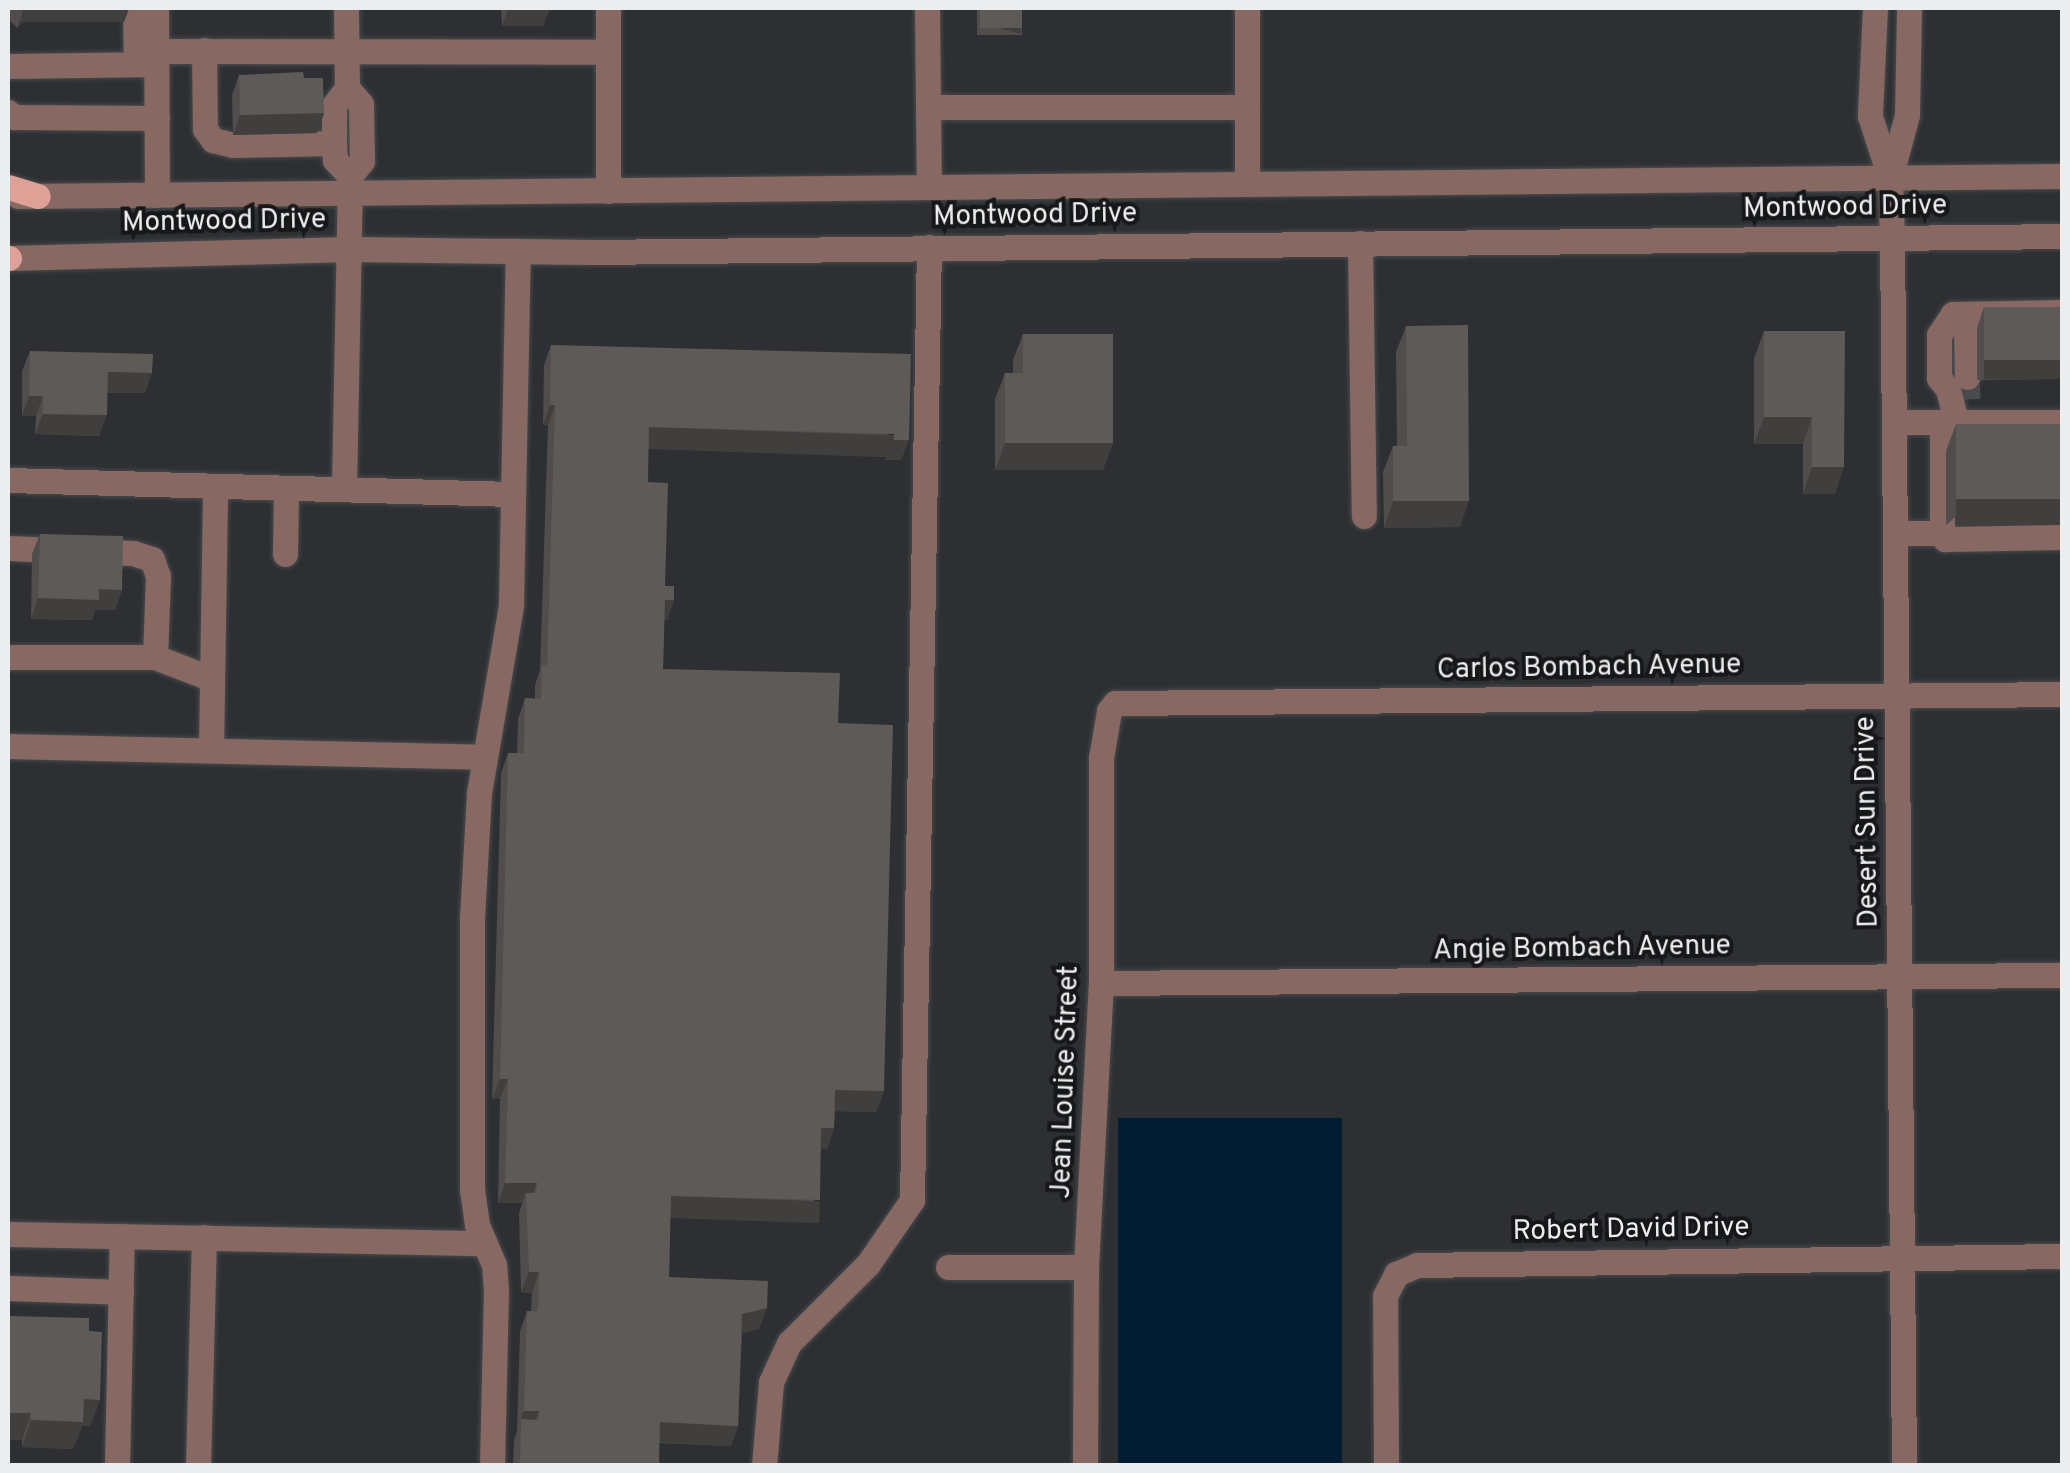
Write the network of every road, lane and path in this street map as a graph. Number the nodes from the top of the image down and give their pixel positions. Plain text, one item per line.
1 (136, 8) edge
2 (156, 8) edge
3 (346, 8) edge
4 (608, 8) edge
5 (927, 8) edge
6 (1247, 8) edge
7 (1875, 8) edge
8 (1909, 8) edge
9 (204, 50) junction
10 (347, 52) junction
11 (608, 52) junction
12 (149, 60) junction
13 (8, 66) edge
14 (347, 88) junction
15 (928, 106) junction
16 (1247, 106) junction
17 (8, 112) edge
18 (156, 118) junction
19 (334, 143) junction
20 (2062, 176) edge
21 (1890, 178) junction
22 (350, 184) junction
23 (1247, 184) junction
24 (929, 186) junction
25 (8, 187) edge
26 (608, 190) junction
27 (157, 195) junction
28 (8, 196) edge
29 (38, 196) junction
30 (2062, 236) edge
31 (1892, 238) junction
32 (1360, 242) junction
33 (929, 247) junction
34 (351, 250) junction
35 (518, 252) junction
36 (8, 258) edge
37 (2062, 312) edge
38 (1953, 314) junction
39 (1957, 391) junction
40 (1894, 422) junction
41 (2062, 422) edge
42 (8, 480) edge
43 (215, 486) junction
44 (286, 488) junction
45 (344, 489) junction
46 (513, 494) junction
47 (1364, 516) dead end
48 (1894, 533) junction
49 (1942, 533) junction
50 (2062, 537) edge
51 (8, 548) edge
52 (285, 554) dead end
53 (8, 657) edge
54 (154, 657) junction
55 (212, 679) junction
56 (2062, 694) edge
57 (1895, 695) junction
58 (1115, 703) joint
59 (8, 746) edge
60 (211, 750) junction
61 (483, 756) junction
62 (2062, 974) edge
63 (1901, 976) junction
64 (1101, 983) junction
65 (8, 1234) edge
66 (122, 1236) junction
67 (204, 1238) junction
68 (485, 1243) junction
69 (2062, 1256) edge
70 (1902, 1258) junction
71 (948, 1267) dead end
72 (1086, 1267) junction
73 (8, 1288) edge
74 (121, 1292) junction
75 (117, 1466) edge
76 (198, 1466) edge
77 (492, 1466) edge
78 (764, 1466) edge
79 (1085, 1466) edge
80 (1386, 1466) edge
81 (1904, 1466) edge

1 - 12 street
2 - 12 street
3 - 10 street
4 - 11 street
5 - 15 street
6 - 16 street
7 - 21 street, Desert Sun Drive
8 - 21 street, Desert Sun Drive
9 - 10 street
9 - 12 street
9 - 19 street
10 - 11 street
10 - 14 street
11 - 26 street
12 - 13 street
12 - 18 street
14 - 19 street
14 - 22 street
15 - 16 street
15 - 24 street
16 - 23 street
17 - 18 street
18 - 27 street
19 - 22 street
20 - 21 street, Montwood Drive
21 - 23 street, Montwood Drive
21 - 31 street, Desert Sun Drive
22 - 26 street, Montwood Drive
22 - 27 street, Montwood Drive
22 - 34 street
23 - 24 street, Montwood Drive
24 - 26 street, Montwood Drive
25 - 29 main road
27 - 29 street, Montwood Drive
28 - 29 street, Montwood Drive
30 - 31 street, Montwood Drive
31 - 32 street, Montwood Drive
31 - 40 street, Desert Sun Drive
32 - 33 street, Montwood Drive
32 - 47 street
33 - 35 street, Montwood Drive
33 - 78 street
34 - 35 street, Montwood Drive
34 - 36 street, Montwood Drive
34 - 45 street
35 - 46 street
37 - 38 street
38 - 39 street
38 - 39 street
39 - 40 street
39 - 41 street
39 - 49 street
40 - 48 street, Desert Sun Drive
42 - 43 street
43 - 44 street
43 - 55 street
44 - 45 street
44 - 52 street
45 - 46 street
46 - 61 street
48 - 49 street
48 - 57 street, Desert Sun Drive
49 - 50 street
51 - 54 street
53 - 54 street
54 - 55 street
55 - 60 street
56 - 57 street, Carlos Bombach Avenue
57 - 58 street, Carlos Bombach Avenue
57 - 63 street, Desert Sun Drive
58 - 64 street, Jean Louise Street
59 - 60 street
60 - 61 street
61 - 68 street
62 - 63 street, Angie Bombach Avenue
63 - 64 street, Angie Bombach Avenue
63 - 70 street, Desert Sun Drive
64 - 72 street, Jean Louise Street
65 - 66 street
66 - 67 street
66 - 74 street
67 - 68 street
67 - 76 street
68 - 77 street
69 - 70 street, Robert David Drive
70 - 80 street, Robert David Drive
70 - 81 street, Desert Sun Drive
71 - 72 street
72 - 79 street, Jean Louise Street
73 - 74 street
74 - 75 street

